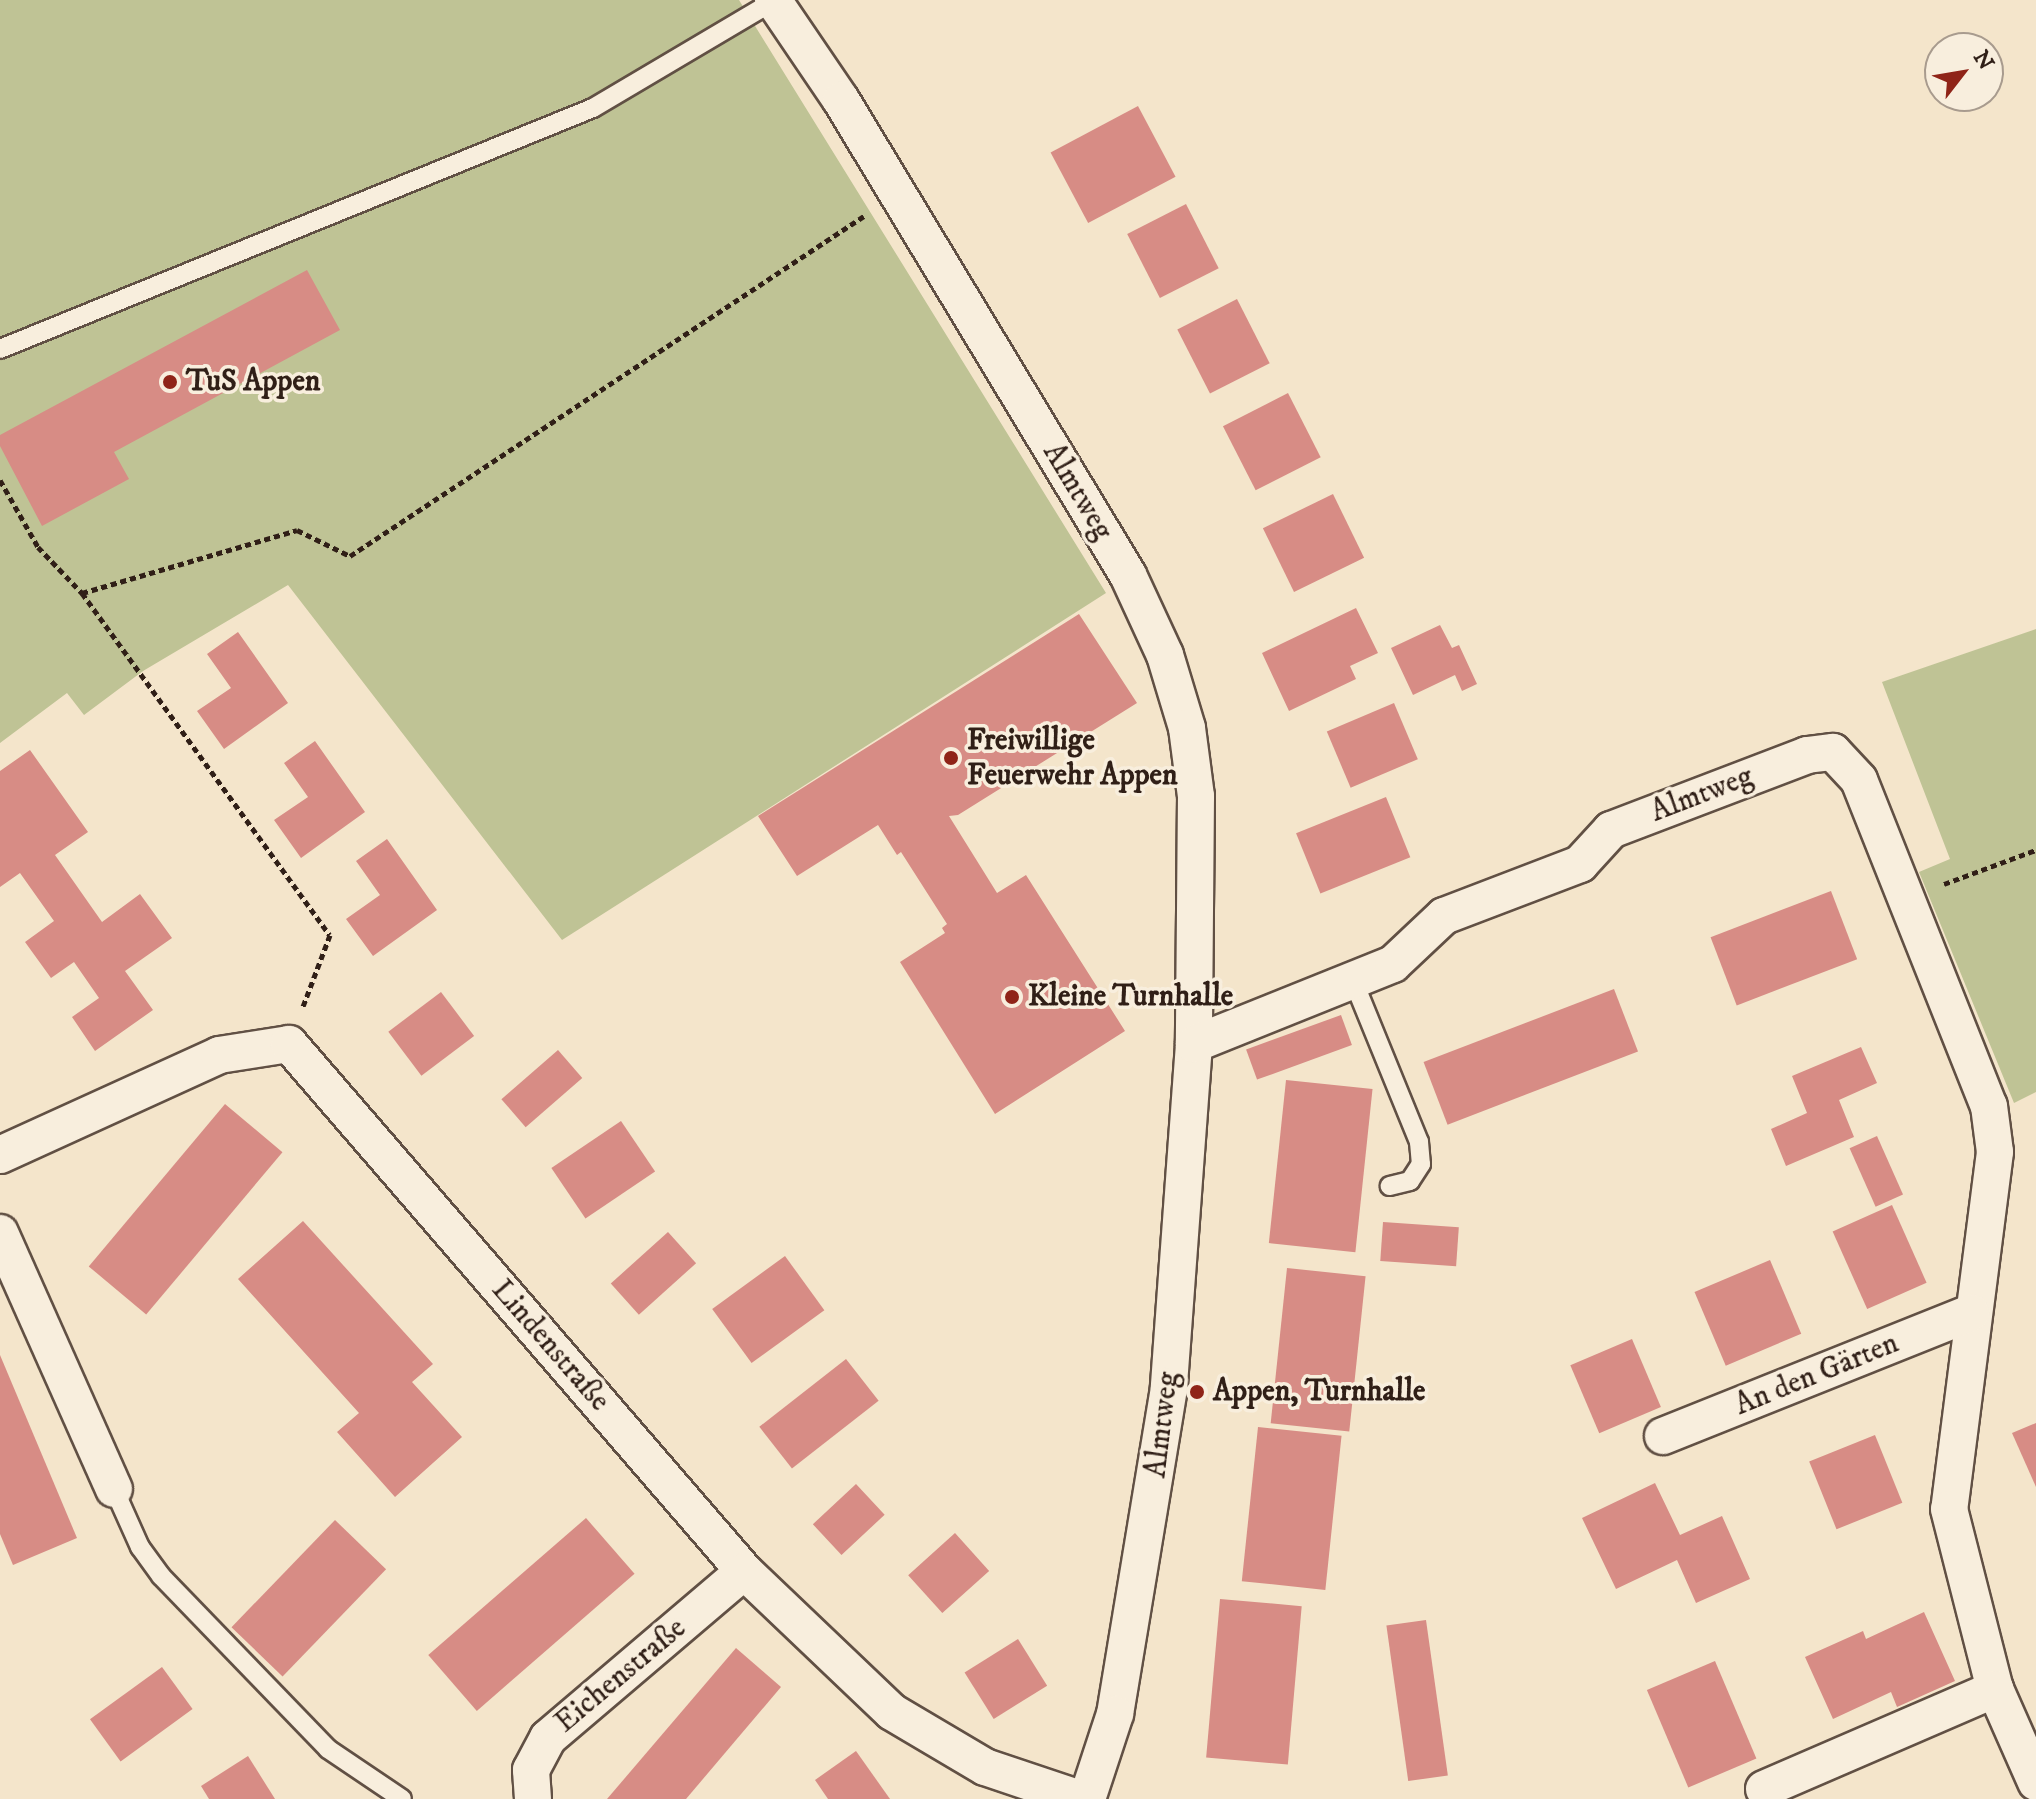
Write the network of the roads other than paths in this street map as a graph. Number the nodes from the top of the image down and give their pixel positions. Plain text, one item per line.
1 (773, 0) edge
2 (0, 349) edge
3 (1353, 980) junction
4 (1194, 1044) junction
5 (0, 1155) edge
6 (1390, 1186) dead end
7 (0, 1233) edge
8 (1971, 1313) junction
9 (1663, 1436) dead end
10 (114, 1489) joint
11 (744, 1571) junction
12 (1995, 1689) junction
13 (2036, 1782) edge
14 (1764, 1789) dead end
15 (402, 1799) edge
16 (533, 1799) edge
17 (1080, 1799) edge
18 (1087, 1799) edge

1 - 2 lane
1 - 4 street, Almtweg
3 - 4 street, Almtweg
3 - 6 lane
3 - 8 street, Almtweg
4 - 18 street, Almtweg
5 - 11 street, Lindenstraße
7 - 10 street
8 - 9 street, An den Gärten
8 - 12 street
10 - 15 lane
11 - 16 street, Eichenstraße
11 - 17 street, Lindenstraße
12 - 13 street
12 - 14 street

